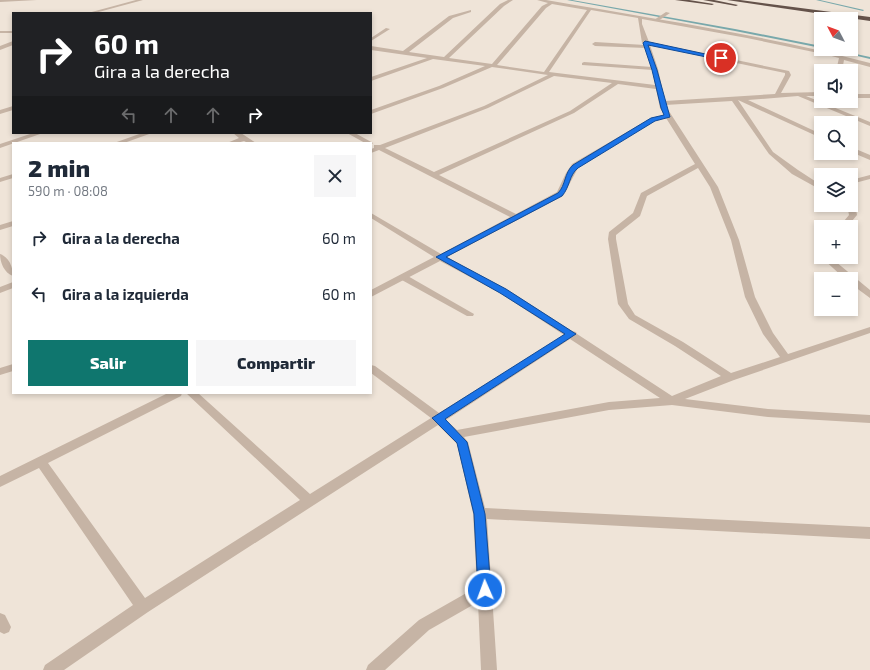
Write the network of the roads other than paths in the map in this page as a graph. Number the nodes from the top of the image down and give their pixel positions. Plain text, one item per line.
1 (35, 0) edge
2 (136, 0) edge
3 (141, 0) edge
4 (511, 0) edge
5 (539, 0) edge
6 (677, 0) edge
7 (705, 0) edge
8 (729, 0) edge
9 (0, 1) edge
10 (552, 2) junction
11 (590, 9) junction
12 (757, 9) junction
13 (469, 11) dead end
14 (94, 12) edge
15 (668, 13) dead end
16 (814, 16) edge
17 (640, 17) junction
18 (870, 19) edge
19 (656, 20) junction
20 (858, 21) edge
21 (870, 23) edge
22 (388, 29) dead end
23 (0, 32) edge
24 (12, 32) edge
25 (372, 39) edge
26 (12, 43) edge
27 (595, 44) dead end
28 (646, 45) junction
29 (0, 48) edge
30 (372, 48) edge
31 (378, 49) junction
32 (372, 52) edge
33 (404, 53) junction
34 (433, 57) junction
35 (842, 57) junction
36 (446, 59) junction
37 (584, 64) dead end
38 (840, 64) edge
39 (870, 65) edge
40 (491, 66) junction
41 (655, 70) junction
42 (545, 74) junction
43 (553, 75) junction
44 (372, 79) edge
45 (616, 83) junction
46 (658, 87) junction
47 (795, 94) junction
48 (814, 94) edge
49 (777, 95) junction
50 (858, 96) edge
51 (870, 97) edge
52 (737, 99) junction
53 (662, 103) junction
54 (12, 108) edge
55 (0, 112) edge
56 (372, 112) edge
57 (668, 116) junction
58 (870, 124) edge
59 (814, 133) edge
60 (37, 134) edge
61 (145, 134) edge
62 (238, 134) edge
63 (352, 134) edge
64 (245, 138) junction
65 (12, 142) edge
66 (12, 142) edge
67 (120, 142) edge
68 (233, 142) edge
69 (251, 142) edge
70 (368, 142) edge
71 (372, 144) edge
72 (0, 146) edge
73 (380, 148) junction
74 (372, 151) edge
75 (858, 152) edge
76 (870, 158) edge
77 (698, 165) junction
78 (434, 175) junction
79 (12, 176) edge
80 (870, 177) edge
81 (0, 180) edge
82 (858, 180) edge
83 (814, 184) edge
84 (372, 216) edge
85 (516, 217) junction
86 (12, 223) edge
87 (0, 228) edge
88 (0, 257) edge
89 (440, 257) junction
90 (833, 264) edge
91 (12, 272) edge
92 (841, 272) edge
93 (404, 277) junction
94 (12, 285) edge
95 (858, 286) edge
96 (0, 290) edge
97 (372, 293) edge
98 (870, 296) edge
99 (470, 314) dead end
100 (870, 330) edge
101 (572, 334) junction
102 (786, 358) junction
103 (12, 367) edge
104 (372, 369) edge
105 (0, 372) edge
106 (730, 377) junction
107 (175, 394) edge
108 (192, 394) edge
109 (672, 401) junction
110 (438, 418) junction
111 (870, 419) edge
112 (455, 435) junction
113 (40, 462) junction
114 (0, 482) edge
115 (310, 502) junction
116 (480, 514) junction
117 (870, 533) edge
118 (485, 590) junction
119 (143, 607) junction
120 (51, 670) edge
121 (374, 670) edge
122 (489, 670) edge

1 - 9 street
2 - 3 street
3 - 14 street
4 - 36 street
5 - 10 street
6 - 12 highway
7 - 12 highway
8 - 18 highway
10 - 11 street
10 - 40 street
11 - 17 street
11 - 42 street
12 - 16 highway
13 - 33 street
15 - 19 street
17 - 19 street
17 - 28 street
19 - 35 street
20 - 21 highway
22 - 25 street
23 - 24 street
26 - 29 street
27 - 28 street
28 - 41 street
28 - 49 street
30 - 31 street
31 - 32 street
31 - 33 street
33 - 34 street
34 - 36 street
34 - 44 street
35 - 38 street
35 - 39 street
36 - 40 street
37 - 41 street
40 - 42 street
40 - 56 street
41 - 46 street
42 - 43 street
43 - 45 street
43 - 73 street
45 - 46 street
45 - 78 street
46 - 53 street
47 - 48 street
47 - 49 street
47 - 58 street
49 - 52 street
50 - 51 street
52 - 53 street
52 - 59 street
52 - 83 street
53 - 57 street
54 - 55 street
57 - 77 street
57 - 85 street
60 - 65 street
61 - 67 street
62 - 64 street
63 - 70 street
64 - 68 street
64 - 69 street
66 - 72 street
71 - 73 street
73 - 74 street
73 - 78 street
75 - 76 street
77 - 102 street
77 - 106 street
78 - 85 street
79 - 81 street
80 - 82 street
84 - 89 street
85 - 89 street
86 - 87 street
88 - 91 street
89 - 93 street
89 - 101 street
90 - 92 street
93 - 97 street
93 - 99 lane
94 - 96 street
95 - 98 street
100 - 102 street
101 - 109 street
101 - 110 street
102 - 106 street
103 - 105 street
104 - 110 street
106 - 109 street
107 - 113 street
108 - 115 street
109 - 111 street
109 - 112 street
110 - 112 street
110 - 115 street
112 - 116 street
113 - 114 street
113 - 119 street
115 - 119 street
116 - 117 street
116 - 118 street
118 - 121 street
118 - 122 street
119 - 120 street

